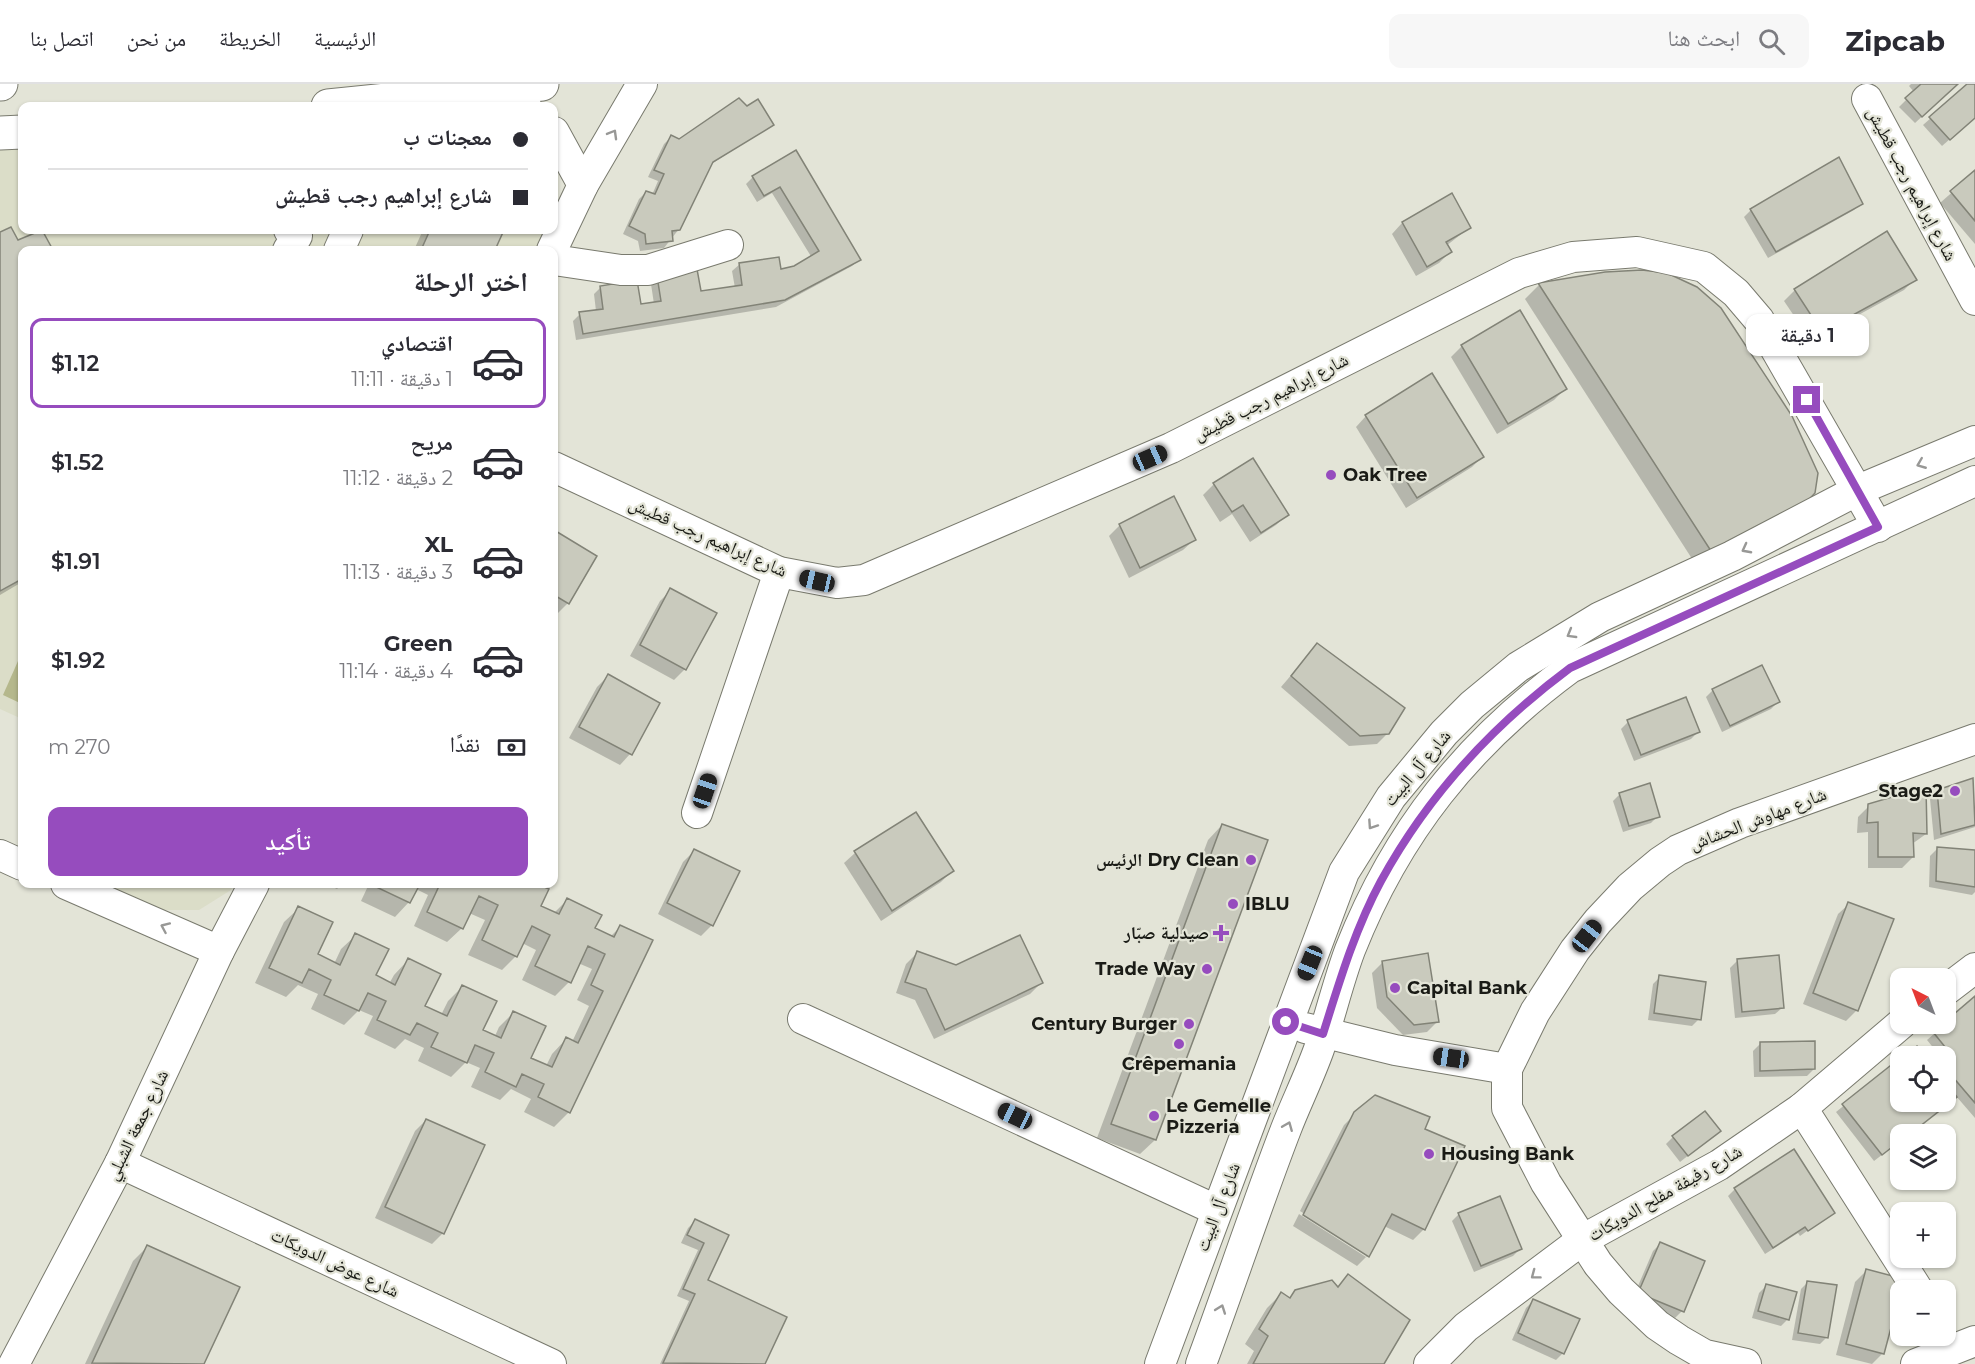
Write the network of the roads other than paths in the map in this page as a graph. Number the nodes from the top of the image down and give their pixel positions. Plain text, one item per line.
1 (542, 84) edge
2 (642, 84) edge
3 (494, 90) junction
4 (1867, 99) dead end
5 (404, 102) edge
6 (518, 102) edge
7 (18, 132) edge
8 (0, 133) edge
9 (558, 139) edge
10 (583, 184) junction
11 (294, 234) edge
12 (728, 245) dead end
13 (291, 246) edge
14 (554, 246) edge
15 (558, 261) edge
16 (1975, 300) edge
17 (1975, 441) edge
18 (558, 468) edge
19 (1975, 481) edge
20 (1858, 490) junction
21 (1878, 527) junction
22 (779, 572) junction
23 (1975, 739) edge
24 (697, 813) dead end
25 (0, 855) edge
26 (18, 863) edge
27 (75, 888) edge
28 (252, 888) edge
29 (219, 951) junction
30 (1975, 968) edge
31 (1956, 982) edge
32 (803, 1019) dead end
33 (1286, 1022) junction
34 (1890, 1033) edge
35 (1323, 1034) junction
36 (1507, 1069) junction
37 (1802, 1108) junction
38 (120, 1163) junction
39 (1216, 1210) junction
40 (1582, 1240) junction
41 (1912, 1280) edge
42 (1959, 1341) edge
43 (1710, 1360) edge
44 (14, 1364) edge
45 (551, 1364) edge
46 (1160, 1364) edge
47 (1201, 1364) edge
48 (1429, 1364) edge
49 (1746, 1364) edge
50 (1916, 1364) edge

1 - 3 main road
10 -> 2 street
3 - 5 main road
3 - 6 street
4 - 16 street, شارع إبراهيم رجب قطيش
7 - 8 main road
9 - 10 street
10 - 14 street
11 - 13 street
12 - 15 street
17 -> 20 street, شارع آل البيت
18 - 22 street, شارع إبراهيم رجب قطيش
19 - 21 street, شارع آل البيت
20 - 21 street, شارع إبراهيم رجب قطيش
20 - 22 street, شارع إبراهيم رجب قطيش
20 -> 33 street, شارع آل البيت
21 - 35 street, شارع آل البيت
22 - 24 street
23 - 36 street, شارع مهاوش الحشاش
25 - 26 street
29 -> 27 street
28 - 29 street, شارع جمعة الشبلي
29 - 38 street, شارع جمعة الشبلي
30 - 31 street
32 - 39 street
33 - 35 street
33 - 39 street, شارع آل البيت
34 - 37 street, شارع رفيفة مفلح الدويكات
35 - 36 street
47 -> 35 street, شارع آل البيت
36 - 40 street, شارع مهاوش الحشاش
37 - 40 street, شارع رفيفة مفلح الدويكات
37 - 41 street
38 - 44 street, شارع جمعة الشبلي
38 - 45 street, شارع عوض الدويكات
39 - 46 street, شارع آل البيت
40 - 43 street, شارع مهاوش الحشاش
40 -> 48 street, شارع رفيفة مفلح الدويكات
42 - 50 street
43 - 49 street, شارع مهاوش الحشاش

